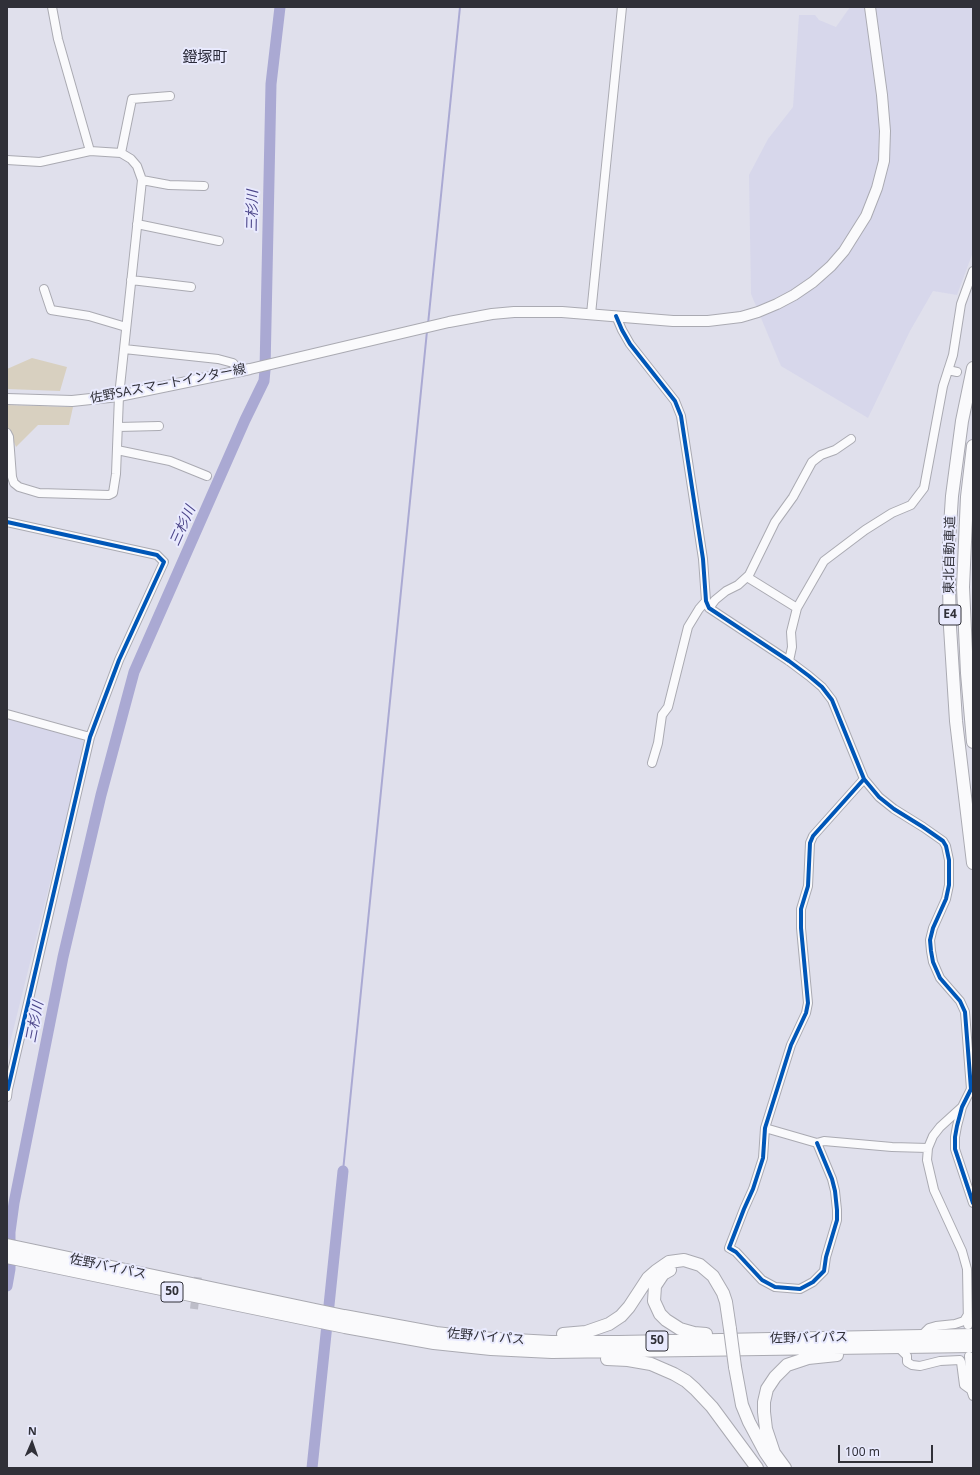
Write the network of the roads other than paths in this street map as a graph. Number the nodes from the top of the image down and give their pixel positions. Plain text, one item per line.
1 (52, 7) edge
2 (622, 7) edge
3 (870, 7) edge
4 (170, 96) dead end
5 (90, 151) junction
6 (121, 154) junction
7 (7, 160) edge
8 (142, 180) junction
9 (204, 186) dead end
10 (137, 224) junction
11 (219, 242) dead end
12 (973, 270) edge
13 (131, 280) junction
14 (191, 287) dead end
15 (44, 289) dead end
16 (591, 314) junction
17 (616, 316) junction
18 (126, 327) junction
19 (124, 349) junction
20 (973, 368) edge
21 (948, 370) junction
22 (239, 371) junction
23 (956, 372) dead end
24 (119, 396) junction
25 (7, 399) edge
26 (160, 426) dead end
27 (118, 427) junction
28 (7, 433) edge
29 (851, 440) dead end
30 (973, 446) edge
31 (117, 450) junction
32 (207, 476) dead end
33 (7, 522) edge
34 (747, 577) junction
35 (708, 605) junction
36 (797, 608) junction
37 (789, 661) junction
38 (7, 714) edge
39 (90, 737) junction
40 (973, 742) edge
41 (652, 763) dead end
42 (864, 779) junction
43 (973, 863) edge
44 (971, 1042) edge
45 (8, 1088) edge
46 (7, 1097) edge
47 (962, 1107) junction
48 (765, 1128) junction
49 (817, 1143) junction
50 (928, 1148) junction
51 (973, 1203) edge
52 (7, 1245) edge
53 (7, 1258) edge
54 (308, 1314) junction
55 (967, 1316) junction
56 (344, 1322) junction
57 (727, 1329) junction
58 (970, 1330) edge
59 (436, 1333) junction
60 (920, 1337) junction
61 (846, 1338) junction
62 (883, 1347) junction
63 (898, 1347) junction
64 (971, 1351) edge
65 (552, 1352) junction
66 (731, 1367) junction
67 (972, 1393) edge
68 (757, 1468) edge
69 (767, 1468) edge
70 (777, 1468) edge
71 (785, 1468) edge

1 - 5 street
2 - 16 street
3 - 17 main road
4 - 6 street
5 - 6 street
5 - 7 street
6 - 8 street
8 - 9 street
8 - 10 street
10 - 11 street
10 - 13 street
12 - 21 street
13 - 14 street
13 - 18 street
15 - 18 street
16 - 17 main road
16 - 22 main road, 佐野SAスマートインター線
17 - 35 street
18 - 19 street
19 - 22 street
19 - 24 street
20 - 43 highway, 東北自動車道 / E4
21 - 23 street
21 - 36 street
22 - 24 main road, 佐野SAスマートインター線
24 - 25 main road, 佐野SAスマートインター線
24 - 27 street
26 - 27 street
27 - 31 street
28 - 31 street
29 - 34 street
30 - 40 highway, 東北自動車道 / E4
31 - 32 street
33 - 39 street
34 - 35 street
34 - 36 street
35 - 37 street
35 - 41 street
36 - 37 street
37 - 42 street
38 - 39 street
39 - 45 street
42 - 44 street
42 - 48 street
44 - 47 street
45 - 46 street
47 - 50 street
47 - 51 street
48 - 49 street
48 - 49 street
49 - 50 street
50 - 55 street
52 - 54 highway, 佐野バイパス / 50
53 - 54 highway, 佐野バイパス / 50
54 - 56 highway, 佐野バイパス / 50
55 - 58 street
55 - 60 street
56 - 59 highway, 佐野バイパス / 50
56 - 65 highway, 佐野バイパス / 50
57 - 59 highway
57 - 61 highway
57 - 66 highway, bridge
58 - 60 highway, 佐野バイパス / 50
59 - 61 highway, 佐野バイパス / 50
60 - 61 highway, 佐野バイパス / 50
62 - 63 highway, 佐野バイパス / 50
62 - 65 highway, 佐野バイパス / 50
62 - 71 highway
63 - 64 highway, 佐野バイパス / 50
63 - 67 street
64 - 67 street
65 - 68 highway
66 - 69 highway
66 - 70 highway

